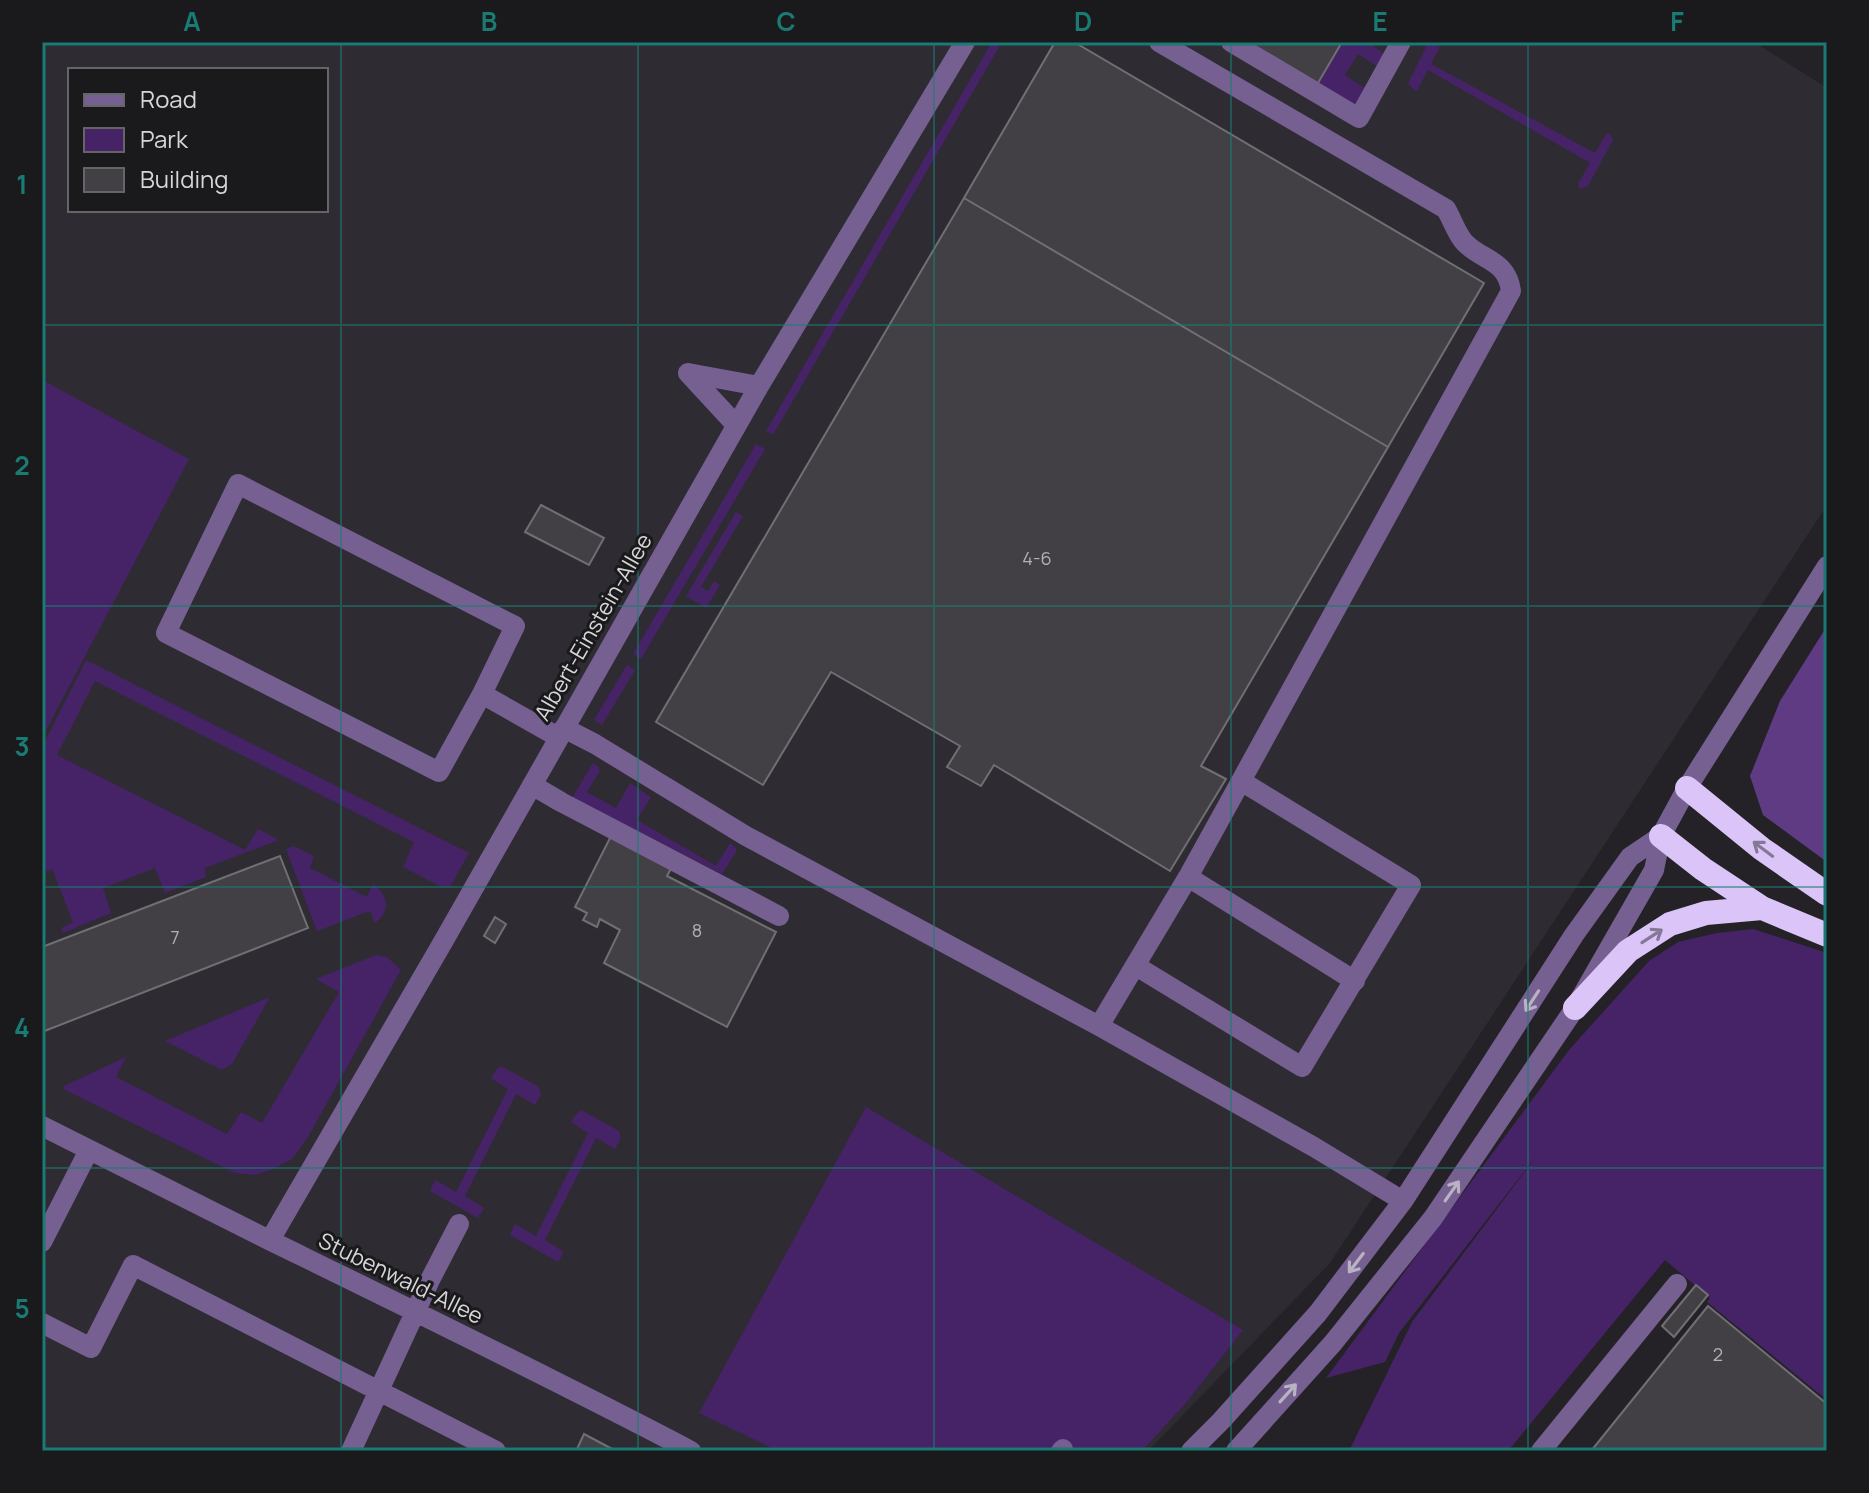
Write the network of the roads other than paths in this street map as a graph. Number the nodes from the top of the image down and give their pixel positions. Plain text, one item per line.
1 (965, 42) edge
2 (1159, 42) edge
3 (1231, 42) edge
4 (1401, 42) edge
5 (759, 386) junction
6 (736, 425) junction
7 (1827, 566) edge
8 (482, 694) junction
9 (561, 732) junction
10 (1241, 781) junction
11 (532, 785) junction
12 (1687, 788) junction
13 (1661, 836) junction
14 (1188, 877) junction
15 (1827, 894) edge
16 (1762, 908) junction
17 (779, 916) dead end
18 (1827, 935) edge
19 (1136, 966) junction
20 (1355, 981) junction
21 (1575, 1008) junction
22 (1099, 1026) junction
23 (42, 1126) edge
24 (89, 1150) junction
25 (1403, 1201) junction
26 (459, 1224) dead end
27 (270, 1240) junction
28 (42, 1242) edge
29 (1677, 1284) dead end
30 (416, 1311) junction
31 (42, 1323) edge
32 (379, 1392) junction
33 (351, 1451) edge
34 (496, 1451) edge
35 (691, 1451) edge
36 (1191, 1451) edge
37 (1236, 1451) edge
38 (1541, 1451) edge

1 - 5 street, Albert-Einstein-Allee
2 - 10 street
3 - 4 street
5 - 6 street, Albert-Einstein-Allee
5 - 6 street
6 - 9 street, Albert-Einstein-Allee
7 - 12 street
8 - 8 street
8 - 9 street
9 - 11 street, Albert-Einstein-Allee
9 - 22 street
10 - 14 street
10 - 20 street
11 - 17 street
11 - 27 street, Albert-Einstein-Allee
12 - 13 street
15 -> 12 highway
13 - 16 highway
13 - 21 street
13 -> 25 street
14 - 19 street
14 - 20 street
16 - 18 highway
21 -> 16 highway
19 - 20 street
19 - 22 street
37 -> 21 street
22 - 25 street
23 - 24 street, Stubenwald-Allee
24 - 27 street, Stubenwald-Allee
24 - 28 street
25 -> 36 street
26 - 30 street
27 - 30 street, Stubenwald-Allee
29 - 38 street
30 - 32 street
30 - 35 street, Stubenwald-Allee
31 - 32 street
32 - 33 street
32 - 34 street

